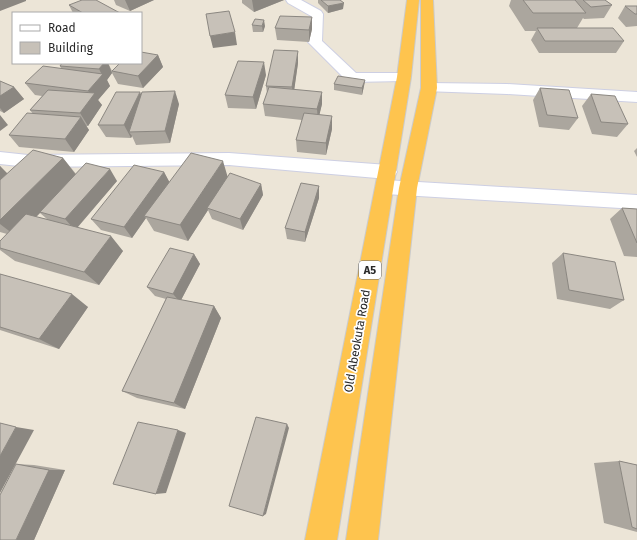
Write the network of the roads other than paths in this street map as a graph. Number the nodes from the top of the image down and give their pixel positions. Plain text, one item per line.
1 (292, 0) edge
2 (413, 0) edge
3 (427, 0) edge
4 (404, 77) junction
5 (429, 88) junction
6 (637, 97) edge
7 (0, 158) edge
8 (28, 161) junction
9 (16, 176) edge
10 (386, 179) junction
11 (408, 188) junction
12 (637, 202) edge
13 (321, 540) edge
14 (362, 540) edge

1 - 4 street
2 - 4 highway, Old Abeokuta Road / A5
3 - 5 highway, A5
4 - 10 highway, Old Abeokuta Road / A5
5 - 6 street
5 - 11 highway, A5
7 - 8 street
8 - 9 street
8 - 10 street
10 - 11 street
10 - 13 highway, Old Abeokuta Road / A5
11 - 12 street
11 - 14 highway, A5

